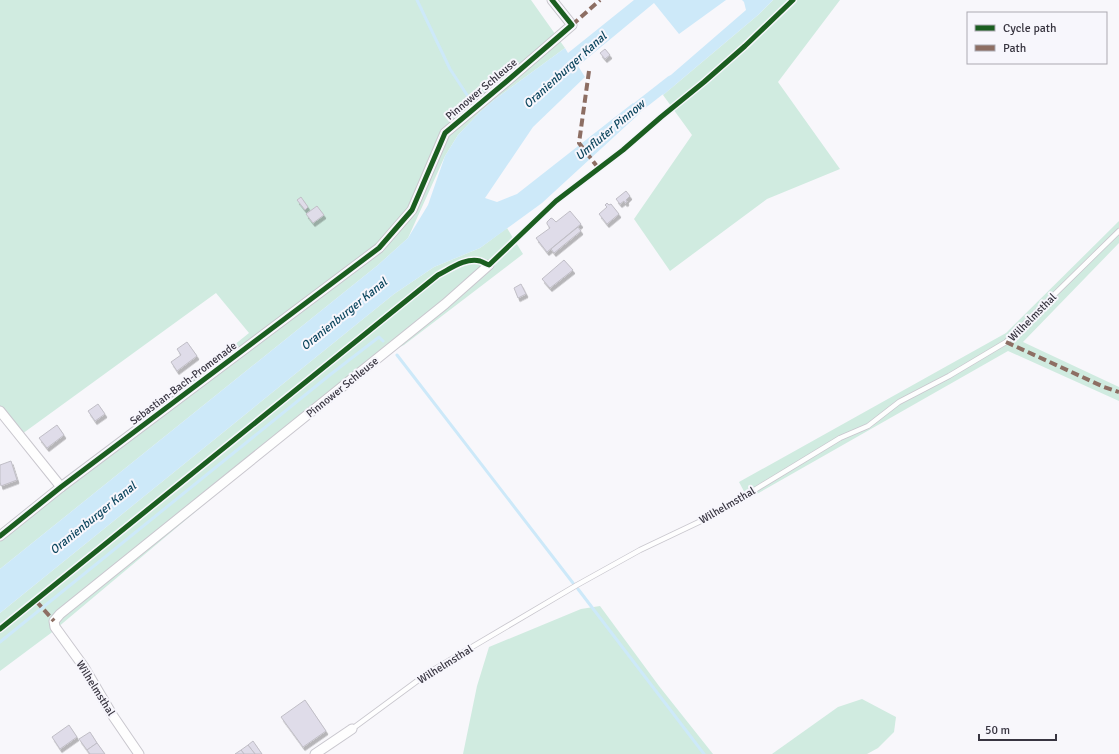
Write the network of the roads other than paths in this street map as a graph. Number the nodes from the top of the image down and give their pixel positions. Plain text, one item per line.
1 (552, 0) edge
2 (661, 117) dead end
3 (1119, 230) edge
4 (379, 248) joint
5 (489, 265) joint
6 (0, 411) edge
7 (61, 487) junction
8 (0, 536) edge
9 (54, 621) joint
10 (352, 729) joint
11 (138, 754) edge
12 (315, 754) edge

1 - 4 street, Pinnower Schleuse
2 - 5 lane, Pinnower Schleuse
3 - 10 lane, Wilhelmsthal
4 - 7 street, Sebastian-Bach-Promenade
5 - 9 street, Pinnower Schleuse
6 - 7 street
7 - 8 street, Sebastian-Bach-Promenade
9 - 11 street, Wilhelmsthal
10 - 12 street, Wilhelmsthal

